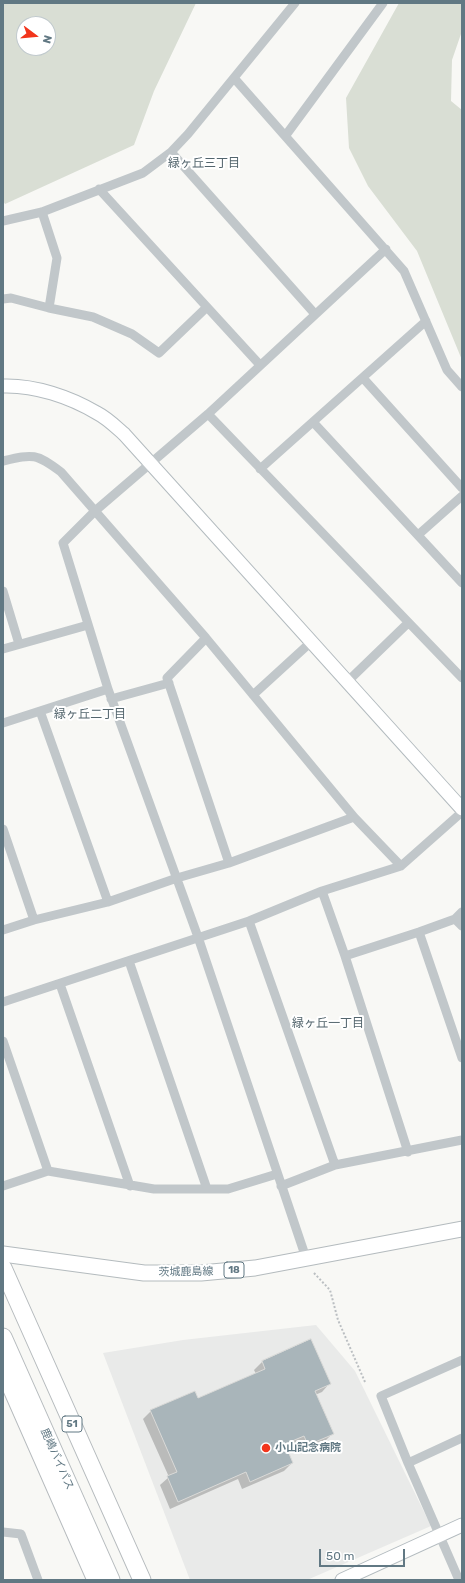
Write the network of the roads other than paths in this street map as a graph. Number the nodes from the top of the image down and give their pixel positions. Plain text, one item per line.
1 (295, 3) edge
2 (383, 3) edge
3 (234, 78) junction
4 (286, 135) junction
5 (171, 152) junction
6 (98, 189) junction
7 (42, 212) junction
8 (3, 221) edge
9 (386, 249) junction
10 (3, 299) edge
11 (207, 307) junction
12 (49, 308) junction
13 (315, 314) junction
14 (426, 321) junction
15 (260, 365) junction
16 (363, 378) junction
17 (3, 386) edge
18 (462, 387) edge
19 (208, 414) junction
20 (313, 422) junction
21 (3, 461) edge
22 (151, 464) junction
23 (260, 469) junction
24 (462, 488) edge
25 (462, 496) edge
26 (95, 511) junction
27 (418, 535) junction
28 (462, 583) edge
29 (3, 591) edge
30 (408, 623) junction
31 (88, 625) junction
32 (206, 638) junction
33 (311, 642) junction
34 (19, 644) junction
35 (3, 649) edge
36 (460, 672) edge
37 (347, 682) junction
38 (169, 683) junction
39 (108, 689) junction
40 (253, 695) junction
41 (111, 699) junction
42 (40, 711) junction
43 (3, 723) edge
44 (462, 809) edge
45 (462, 812) edge
46 (354, 817) junction
47 (3, 829) edge
48 (229, 863) junction
49 (400, 866) junction
50 (176, 878) junction
51 (322, 891) junction
52 (108, 902) junction
53 (462, 912) edge
54 (455, 919) junction
55 (34, 920) junction
56 (249, 921) junction
57 (462, 926) edge
58 (3, 930) edge
59 (419, 932) junction
60 (198, 937) junction
61 (345, 956) junction
62 (129, 961) junction
63 (60, 984) junction
64 (3, 1002) edge
65 (3, 1041) edge
66 (462, 1058) edge
67 (462, 1140) edge
68 (408, 1152) junction
69 (335, 1165) junction
70 (48, 1171) junction
71 (277, 1174) junction
72 (3, 1186) edge
73 (130, 1186) junction
74 (281, 1186) junction
75 (206, 1188) junction
76 (462, 1229) edge
77 (3, 1254) edge
78 (306, 1258) junction
79 (3, 1268) edge
80 (3, 1337) edge
81 (462, 1360) edge
82 (3, 1369) edge
83 (462, 1438) edge
84 (408, 1463) junction
85 (462, 1525) edge
86 (3, 1532) edge
87 (440, 1534) junction
88 (38, 1580) edge
89 (96, 1580) edge
90 (111, 1580) edge
91 (142, 1580) edge
92 (342, 1580) edge
93 (459, 1580) edge

1 - 3 street
2 - 4 street
3 - 4 street
3 - 5 street
4 - 9 street
5 - 6 street
5 - 13 street
6 - 7 street
6 - 11 street
7 - 8 street
7 - 12 street
9 - 13 street
9 - 14 street
10 - 12 street
11 - 12 street
11 - 15 street
13 - 15 street
14 - 16 street
14 - 18 street
15 - 19 street
16 - 20 street
16 - 24 street
17 - 22 street
19 - 22 street
19 - 23 street
20 - 23 street
20 - 27 street
21 - 26 street
22 - 26 street
22 - 33 street
23 - 30 street
25 - 27 street
26 - 31 street
26 - 32 street
27 - 28 street
29 - 34 street
30 - 36 street
30 - 37 street
31 - 34 street
31 - 39 street
32 - 38 street
32 - 40 street
33 - 37 street
33 - 40 street
34 - 35 street
37 - 44 street
38 - 41 street
38 - 48 street
39 - 41 street
39 - 42 street
40 - 46 street
41 - 50 street
42 - 43 street
42 - 52 street
45 - 49 street
46 - 48 street
46 - 49 street
47 - 55 street
48 - 50 street
49 - 51 street
50 - 52 street
50 - 60 street
51 - 56 street
51 - 61 street
52 - 55 street
53 - 54 street
54 - 57 street
54 - 59 street
55 - 58 street
56 - 60 street
56 - 69 street
59 - 61 street
59 - 66 street
60 - 62 street
60 - 71 street
61 - 68 street
62 - 63 street
62 - 75 street
63 - 64 street
63 - 73 street
65 - 70 street
67 - 68 street
68 - 69 street
69 - 74 street
70 - 72 street
70 - 73 street
71 - 74 street
71 - 75 street
73 - 75 street
74 - 78 street
76 - 78 main road, 茨城鹿島線 / 18
77 - 78 main road, 茨城鹿島線 / 18
79 - 91 highway, 51
80 - 90 highway, 鹿嶋バイパス / 51
81 - 84 street
82 - 89 highway
83 - 84 street
84 - 87 street
85 - 87 street
86 - 88 street
87 - 92 street
87 - 93 street

